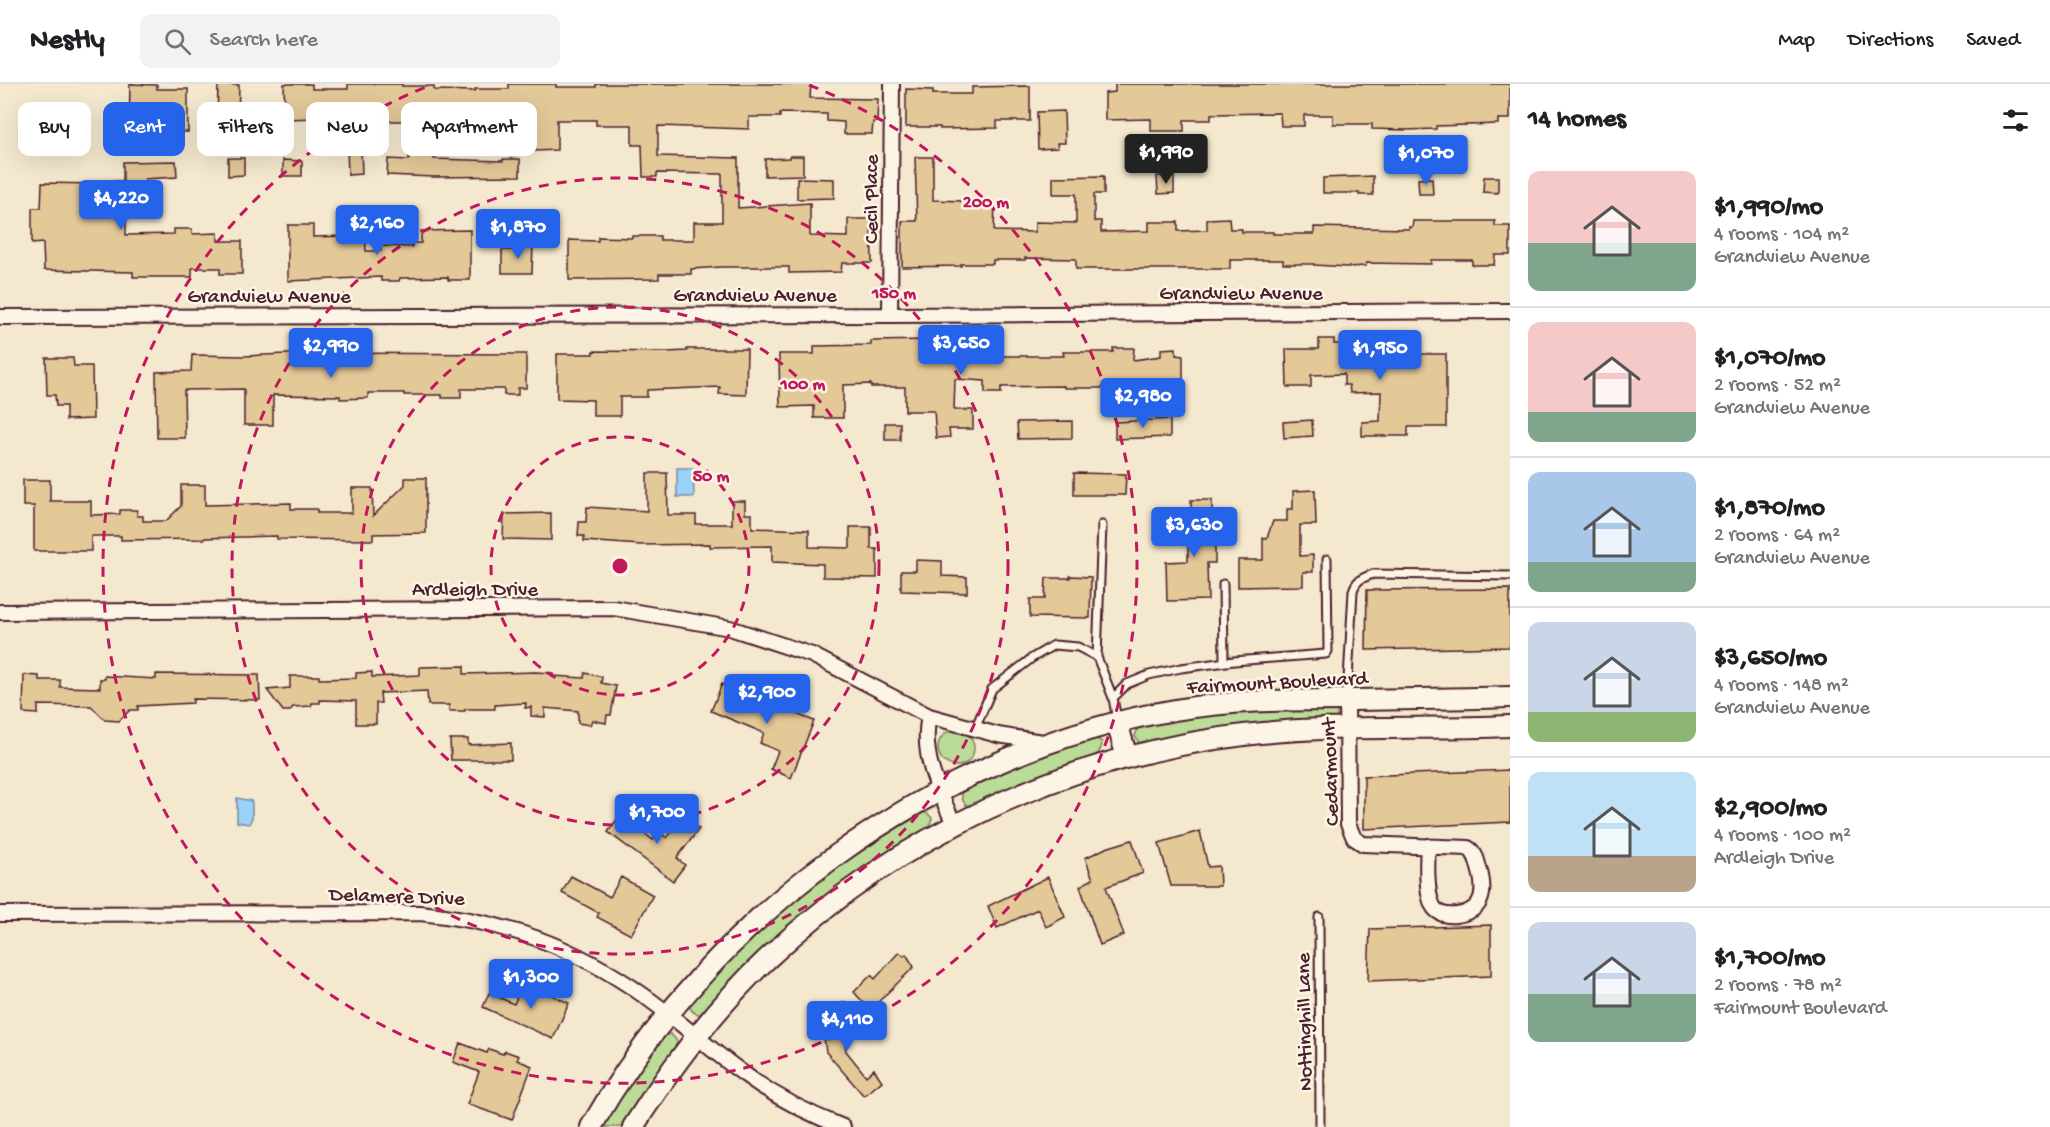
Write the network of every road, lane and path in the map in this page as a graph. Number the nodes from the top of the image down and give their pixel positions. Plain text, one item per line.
1 (892, 84) edge
2 (1510, 311) edge
3 (890, 315) junction
4 (0, 317) edge
5 (1102, 525) dead end
6 (1327, 559) dead end
7 (1510, 576) edge
8 (1223, 584) dead end
9 (0, 612) edge
10 (1097, 657) junction
11 (1224, 662) junction
12 (1113, 698) junction
13 (1510, 698) edge
14 (1347, 700) junction
15 (929, 717) junction
16 (1117, 723) junction
17 (1510, 726) edge
18 (1346, 728) junction
19 (975, 729) junction
20 (1051, 743) junction
21 (1127, 757) junction
22 (939, 792) junction
23 (955, 826) junction
24 (1428, 846) junction
25 (0, 914) edge
26 (1318, 917) dead end
27 (668, 1014) junction
28 (697, 1037) junction
29 (591, 1127) edge
30 (633, 1127) edge
31 (843, 1127) edge
32 (1320, 1127) edge

1 - 3 street, Cecil Place
2 - 3 street, Grandview Avenue
3 - 4 street, Grandview Avenue
5 - 10 lane
6 - 11 lane
7 - 14 lane
8 - 11 lane
9 - 15 street, Ardleigh Drive
10 - 12 lane
10 - 19 lane
11 - 12 lane
12 - 16 lane
13 - 14 main road, Fairmount Boulevard
14 - 16 main road, Fairmount Boulevard
14 - 18 street, Cedarmount
15 - 19 street, Ardleigh Drive
15 - 22 street
16 - 20 main road, Fairmount Boulevard
16 - 21 main road
17 - 18 main road
18 - 21 main road
18 - 24 street, Cedarmount
19 - 20 street, Ardleigh Drive
20 - 22 main road, Fairmount Boulevard
21 - 23 main road
22 - 23 street
22 - 27 main road, Fairmount Boulevard
23 - 28 main road
24 - 24 street, Cedarmount
25 - 27 street, Delamere Drive
26 - 32 lane, Nottinghill Lane
27 - 28 street, Delamere Drive
27 - 29 main road, Fairmount Boulevard
28 - 30 main road
28 - 31 street, Delamere Drive

